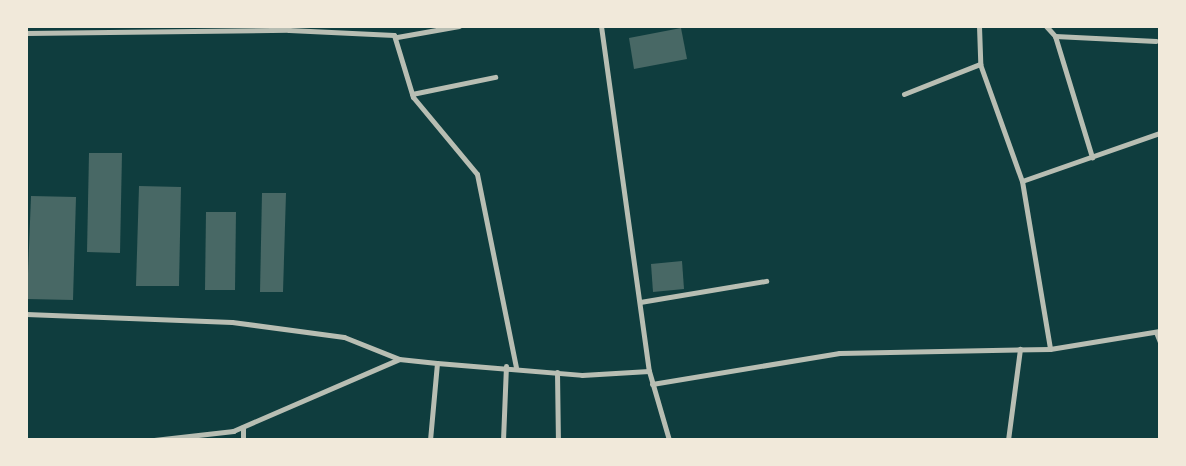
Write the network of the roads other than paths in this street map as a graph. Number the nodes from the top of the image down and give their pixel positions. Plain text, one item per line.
1 (459, 26) edge
2 (601, 26) edge
3 (979, 26) edge
4 (1046, 26) edge
5 (26, 33) edge
6 (1055, 36) junction
7 (397, 37) junction
8 (1156, 41) dead end
9 (980, 64) junction
10 (494, 77) dead end
11 (412, 94) junction
12 (904, 94) dead end
13 (1160, 133) edge
14 (1092, 156) junction
15 (1022, 181) junction
16 (766, 281) dead end
17 (640, 302) junction
18 (26, 314) edge
19 (1158, 331) edge
20 (1160, 342) edge
21 (1020, 349) junction
22 (1050, 349) junction
23 (400, 359) junction
24 (437, 363) junction
25 (506, 366) junction
26 (516, 367) junction
27 (649, 371) junction
28 (556, 372) junction
29 (652, 384) junction
30 (243, 427) junction
31 (154, 440) edge
32 (243, 440) edge
33 (430, 440) edge
34 (503, 440) edge
35 (558, 440) edge
36 (669, 440) edge
37 (1008, 440) edge

1 - 7 street
2 - 17 street
3 - 9 street
4 - 6 street
5 - 7 street
6 - 8 street
6 - 14 street
7 - 11 street
9 - 12 street
9 - 15 street
10 - 11 street
11 - 26 street
13 - 14 street
14 - 15 street
15 - 22 street
16 - 17 street
17 - 27 street
18 - 23 street
19 - 20 street
19 - 22 street
21 - 22 street
21 - 29 street
21 - 37 street
23 - 24 street
23 - 30 street
24 - 25 street
24 - 33 street
25 - 26 street
25 - 34 street
26 - 28 street
27 - 28 street
27 - 29 street
28 - 35 street
29 - 36 street
30 - 31 street
30 - 32 street

